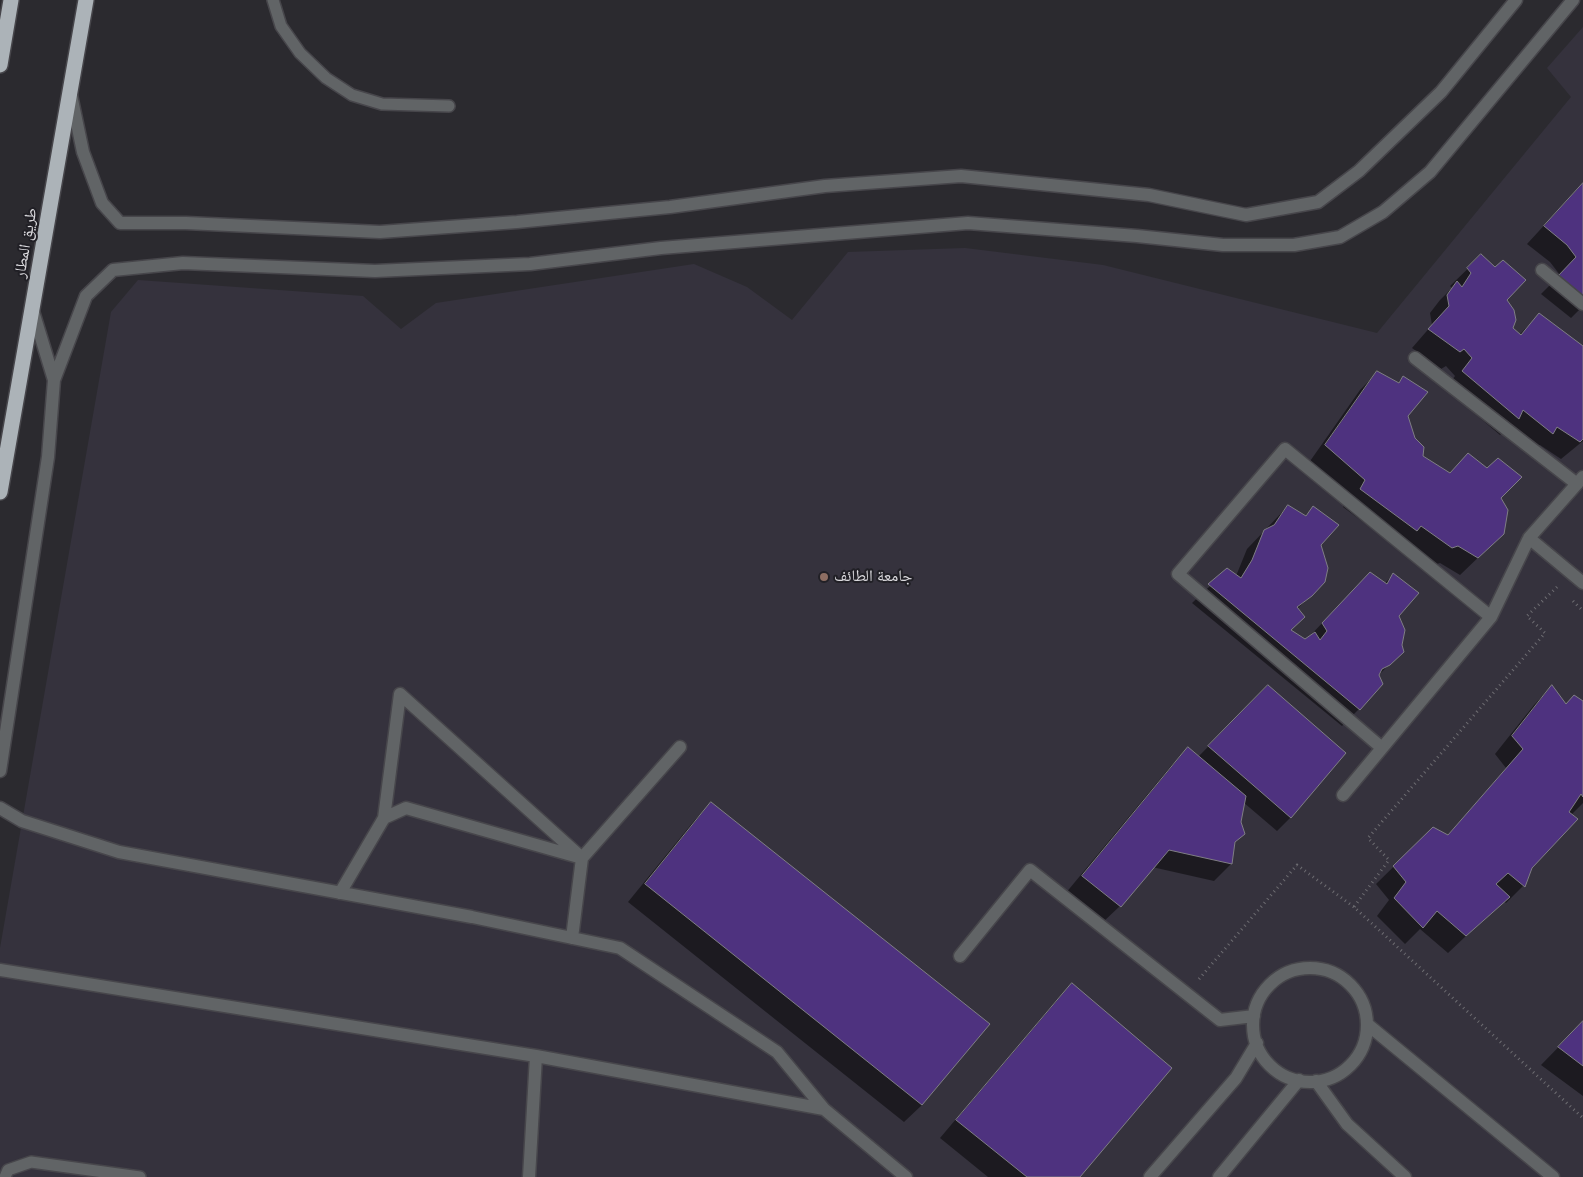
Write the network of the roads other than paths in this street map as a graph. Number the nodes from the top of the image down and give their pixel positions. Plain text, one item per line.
1 (11, 0) edge
2 (86, 0) edge
3 (273, 0) edge
4 (1516, 0) edge
5 (1573, 0) edge
6 (0, 65) edge
7 (70, 94) junction
8 (449, 106) dead end
9 (1542, 270) dead end
10 (1583, 304) edge
11 (32, 308) junction
12 (1415, 358) dead end
13 (54, 380) junction
14 (1580, 480) edge
15 (0, 492) edge
16 (1529, 538) junction
17 (1583, 583) edge
18 (1491, 617) junction
19 (680, 747) dead end
20 (1382, 748) junction
21 (0, 770) edge
22 (1343, 795) dead end
23 (0, 808) edge
24 (384, 818) junction
25 (582, 858) junction
26 (340, 894) junction
27 (572, 938) junction
28 (960, 956) dead end
29 (0, 970) edge
30 (1254, 1016) junction
31 (1367, 1024) junction
32 (1257, 1043) junction
33 (536, 1056) junction
34 (1299, 1080) junction
35 (1316, 1081) junction
36 (824, 1110) junction
37 (5, 1177) edge
38 (140, 1177) edge
39 (529, 1177) edge
40 (906, 1177) edge
41 (1150, 1177) edge
42 (1219, 1177) edge
43 (1405, 1177) edge
44 (1553, 1177) edge

1 - 6 highway
2 - 7 highway, طريق المطار
3 - 8 lane
4 - 7 street
5 - 13 street
7 - 11 highway, طريق المطار
9 - 10 street
11 - 13 street
11 - 15 highway, طريق المطار
12 - 14 street
13 - 21 street
14 - 16 street
16 - 17 street
16 - 18 street
18 - 20 street
18 - 20 street
19 - 25 street
20 - 22 street
23 - 26 street
24 - 25 street
24 - 25 street
24 - 26 street
25 - 27 street
26 - 27 street
27 - 36 street
28 - 30 street
29 - 33 street
30 - 31 street
30 - 32 street
31 - 35 street
31 - 44 street
32 - 34 street
32 - 41 street
33 - 36 street
33 - 39 street
34 - 35 street
34 - 42 street
35 - 43 street
36 - 40 street
37 - 38 lane

